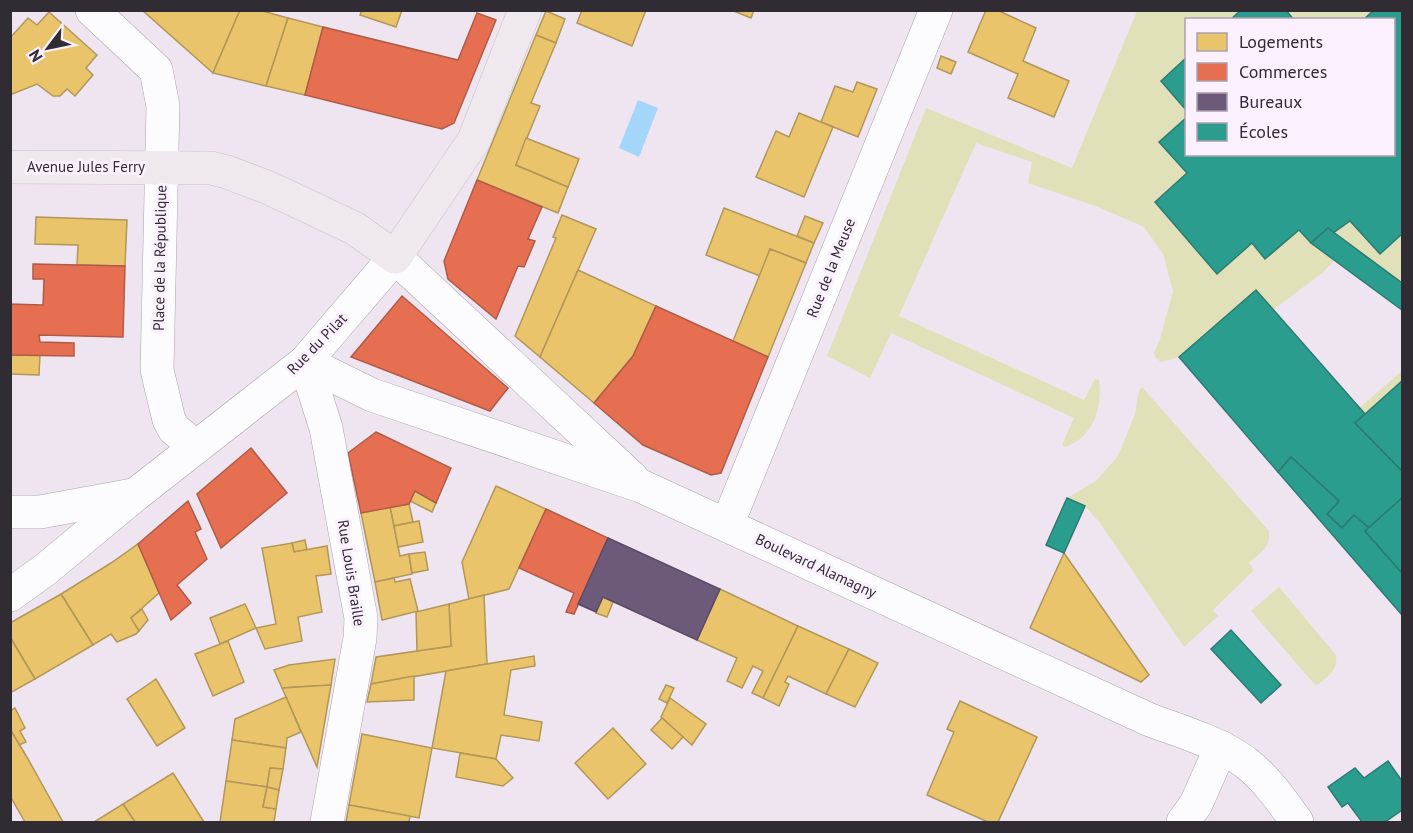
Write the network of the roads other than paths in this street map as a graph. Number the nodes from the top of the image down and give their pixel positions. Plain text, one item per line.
1 (92, 10) edge
2 (525, 10) edge
3 (936, 10) edge
4 (10, 167) edge
5 (162, 168) junction
6 (395, 257) junction
7 (304, 362) junction
8 (196, 447) junction
9 (641, 486) junction
10 (135, 495) junction
11 (10, 512) edge
12 (727, 525) junction
13 (10, 595) edge
14 (1221, 747) junction
15 (327, 822) edge
16 (1182, 822) edge
17 (1297, 822) edge

1 - 5 street
2 - 6 main road, Rue du Pilat
3 - 12 street, Rue de la Meuse
4 - 5 main road, Avenue Jules Ferry
5 - 6 main road, Place de la République
5 - 8 street, Place de la République
6 - 7 street, Rue du Pilat
6 - 9 street
7 - 8 street, Rue du Pilat
7 - 9 street, Boulevard Alamagny
7 - 15 street, Rue Louis Braille
8 - 10 street, Rue du Pilat
9 - 12 street, Boulevard Alamagny
10 - 11 street
10 - 13 street, Rue du Pilat
12 - 14 street, Boulevard Alamagny
14 - 16 street
14 - 17 street, Boulevard Alamagny

